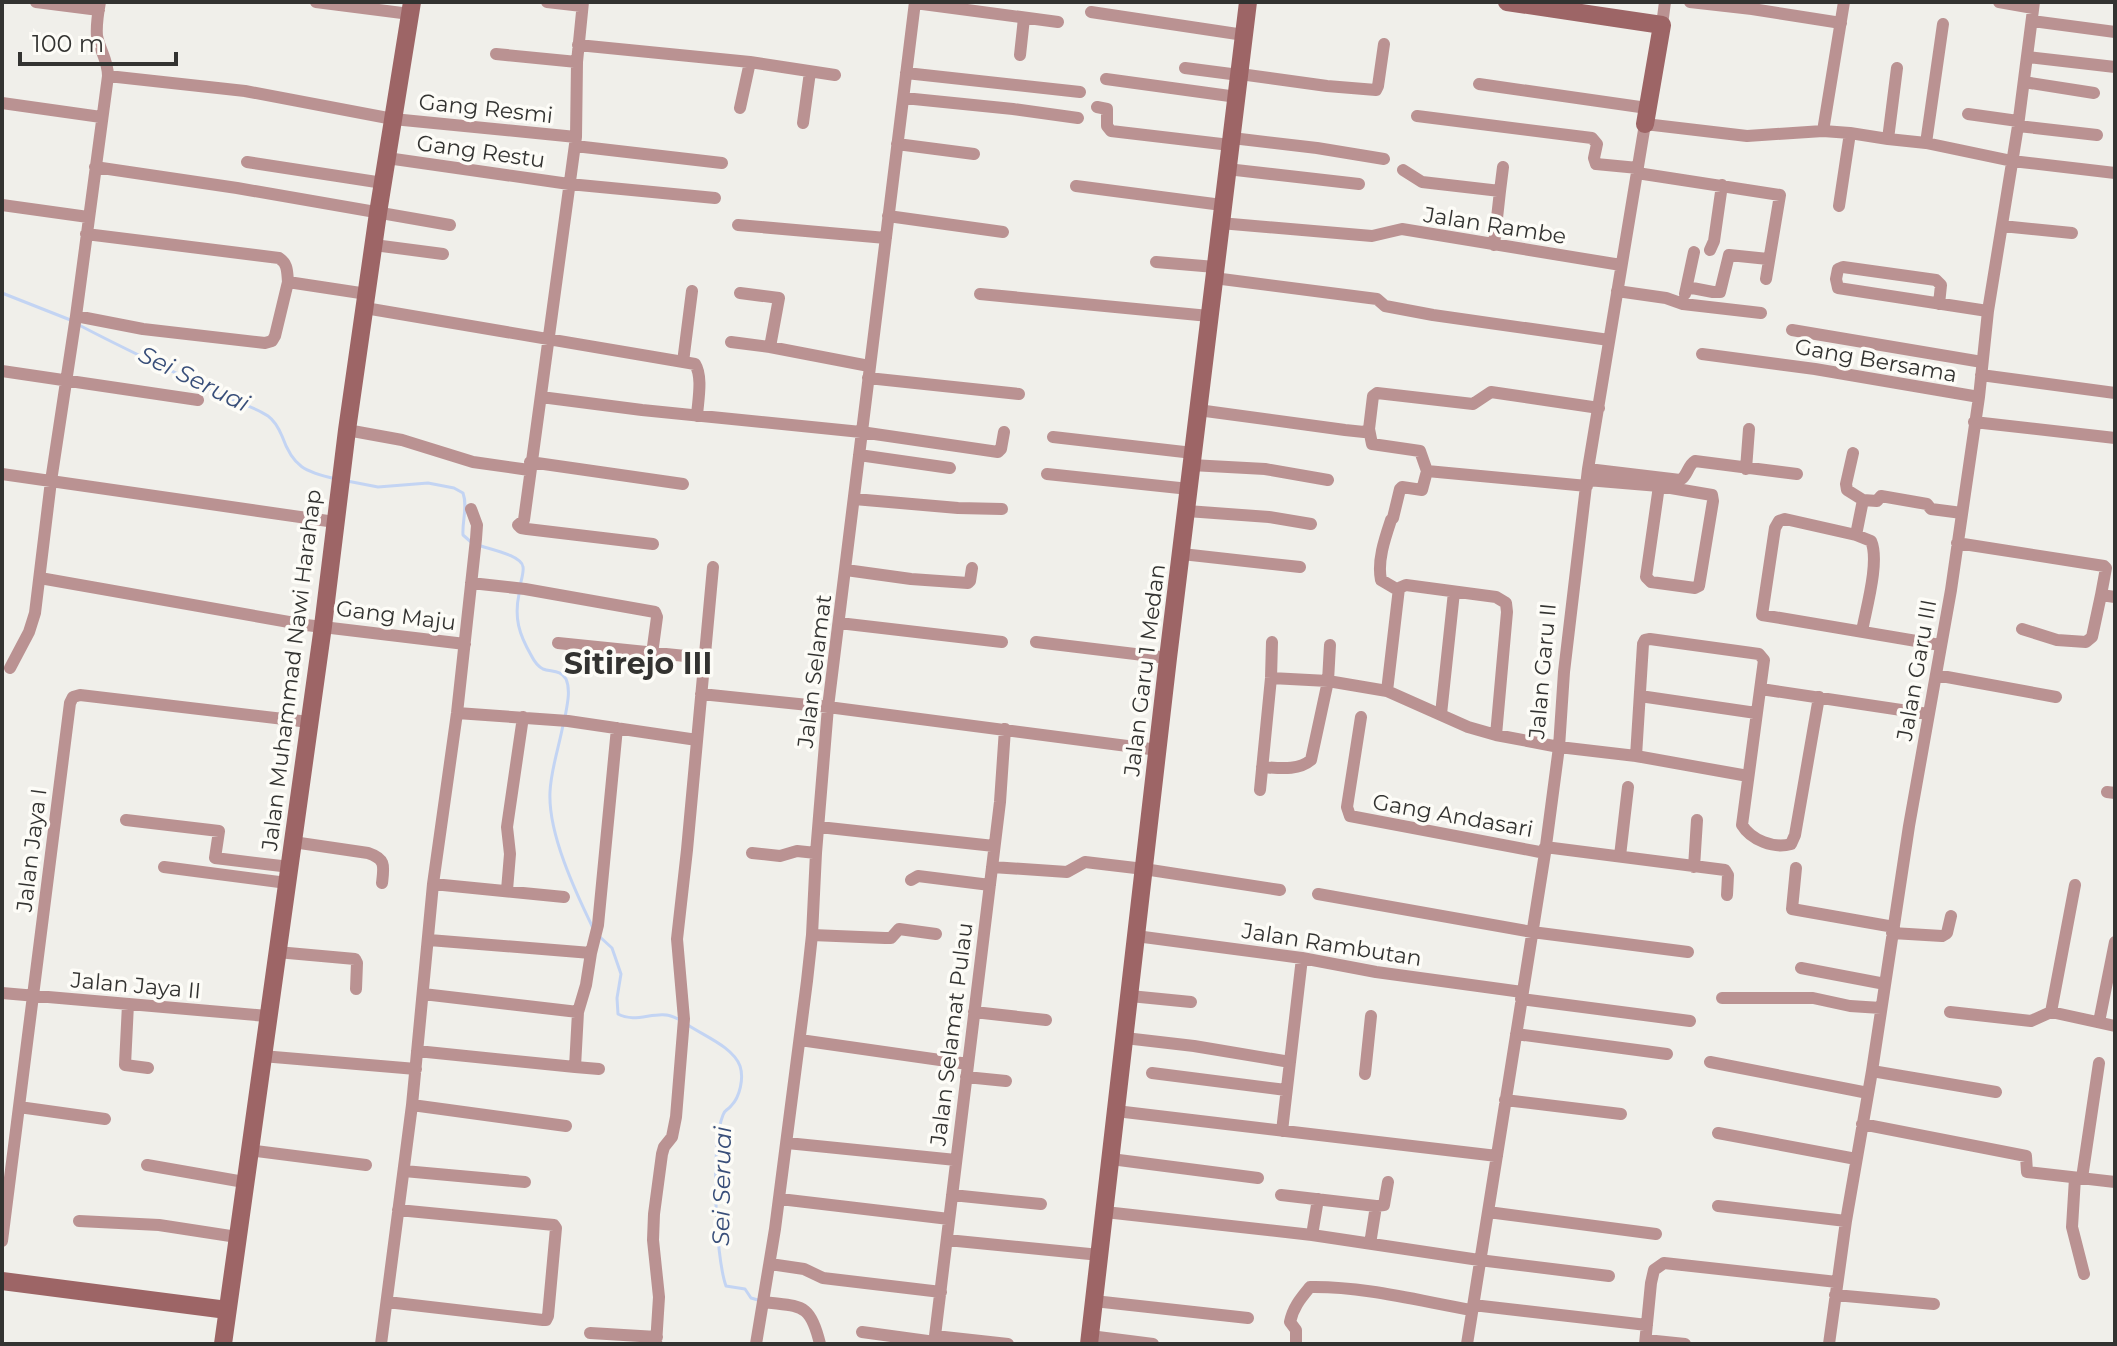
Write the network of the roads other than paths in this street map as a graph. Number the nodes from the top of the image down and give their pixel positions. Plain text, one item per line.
1 (36, 2) edge
2 (316, 2) edge
3 (547, 2) edge
4 (915, 2) edge
5 (1248, 2) edge
6 (1509, 2) edge
7 (1665, 2) edge
8 (1690, 2) edge
9 (1844, 2) edge
10 (1999, 2) edge
11 (583, 4) edge
12 (1753, 5) edge
13 (99, 6) edge
14 (411, 8) edge
15 (2033, 10) edge
16 (1091, 12) dead end
17 (1024, 18) junction
18 (1058, 22) dead end
19 (1841, 23) junction
20 (1943, 24) dead end
21 (1662, 25) junction
22 (2115, 32) edge
23 (1244, 35) junction
24 (1384, 44) dead end
25 (578, 45) junction
26 (496, 54) dead end
27 (1020, 55) dead end
28 (2028, 57) junction
29 (577, 62) junction
30 (750, 62) junction
31 (2115, 67) edge
32 (1185, 68) dead end
33 (1897, 68) dead end
34 (810, 72) junction
35 (906, 73) junction
36 (835, 75) dead end
37 (1240, 75) junction
38 (108, 76) junction
39 (1106, 79) dead end
40 (2024, 82) junction
41 (1479, 84) dead end
42 (1080, 92) dead end
43 (2094, 93) dead end
44 (1237, 97) junction
45 (904, 98) junction
46 (2, 103) edge
47 (1097, 107) dead end
48 (740, 108) dead end
49 (1968, 114) dead end
50 (1417, 116) dead end
51 (1646, 116) junction
52 (101, 117) junction
53 (1078, 118) dead end
54 (393, 119) junction
55 (803, 123) dead end
56 (2018, 124) junction
57 (1823, 131) junction
58 (1850, 133) junction
59 (2097, 135) dead end
60 (1888, 139) junction
61 (1231, 141) junction
62 (575, 142) junction
63 (1926, 143) junction
64 (897, 144) junction
65 (974, 154) dead end
66 (387, 158) junction
67 (1384, 159) dead end
68 (2012, 161) junction
69 (247, 162) dead end
70 (722, 163) dead end
71 (95, 167) junction
72 (1503, 167) dead end
73 (1227, 169) junction
74 (1403, 170) dead end
75 (1637, 170) junction
76 (2115, 173) edge
77 (383, 183) junction
78 (569, 184) junction
79 (1359, 184) dead end
80 (1722, 185) junction
81 (1076, 186) dead end
82 (1500, 191) junction
83 (715, 198) dead end
84 (2, 205) edge
85 (1839, 206) dead end
86 (378, 213) junction
87 (1221, 214) junction
88 (888, 216) junction
89 (88, 217) junction
90 (450, 225) dead end
91 (738, 225) dead end
92 (2002, 226) junction
93 (1003, 232) dead end
94 (2072, 233) dead end
95 (86, 234) junction
96 (886, 238) junction
97 (374, 245) junction
98 (1494, 245) junction
99 (1710, 250) dead end
100 (1694, 252) dead end
101 (443, 254) dead end
102 (1768, 259) junction
103 (1156, 262) dead end
104 (1621, 265) junction
105 (1214, 272) junction
106 (1895, 273) junction
107 (1766, 279) dead end
108 (288, 282) junction
109 (1687, 287) junction
110 (692, 291) dead end
111 (1617, 291) junction
112 (740, 293) dead end
113 (980, 294) dead end
114 (1893, 297) junction
115 (366, 301) junction
116 (1684, 301) dead end
117 (1939, 304) junction
118 (1988, 311) junction
119 (1761, 313) dead end
120 (1209, 316) junction
121 (75, 322) junction
122 (1792, 330) dead end
123 (549, 340) junction
124 (1609, 340) junction
125 (731, 342) dead end
126 (770, 347) junction
127 (1702, 354) dead end
128 (683, 362) junction
129 (1982, 369) junction
130 (2, 371) edge
131 (868, 372) junction
132 (66, 379) junction
133 (2115, 393) edge
134 (1019, 394) dead end
135 (541, 397) junction
136 (1979, 397) junction
137 (198, 400) dead end
138 (1599, 408) junction
139 (1198, 410) junction
140 (697, 416) junction
141 (1974, 422) junction
142 (1369, 429) junction
143 (1749, 429) dead end
144 (347, 430) junction
145 (861, 432) junction
146 (1004, 432) dead end
147 (1053, 437) dead end
148 (2115, 438) edge
149 (1853, 453) dead end
150 (859, 455) junction
151 (1192, 459) junction
152 (530, 466) junction
153 (950, 468) dead end
154 (1746, 469) junction
155 (1427, 471) junction
156 (2, 474) edge
157 (1047, 474) dead end
158 (1797, 474) dead end
159 (1587, 478) junction
160 (1328, 480) dead end
161 (51, 481) junction
162 (683, 484) dead end
163 (1659, 486) junction
164 (1189, 489) junction
165 (854, 499) junction
166 (1863, 500) junction
167 (471, 509) dead end
168 (1002, 509) dead end
169 (1187, 511) junction
170 (1962, 513) junction
171 (335, 522) junction
172 (1311, 524) dead end
173 (1856, 535) junction
174 (1957, 543) junction
175 (653, 544) dead end
176 (1182, 554) junction
177 (713, 567) dead end
178 (1300, 567) dead end
179 (972, 568) dead end
180 (846, 570) junction
181 (40, 578) junction
182 (471, 583) junction
183 (1398, 590) junction
184 (1454, 592) junction
185 (2108, 596) edge
186 (839, 623) junction
187 (323, 626) junction
188 (2022, 629) dead end
189 (1862, 631) junction
190 (1002, 642) dead end
191 (1036, 642) dead end
192 (1272, 642) dead end
193 (558, 643) dead end
194 (465, 644) junction
195 (1330, 645) dead end
196 (1940, 645) junction
197 (652, 654) junction
198 (705, 658) junction
199 (1168, 658) junction
200 (10, 668) dead end
201 (1936, 675) junction
202 (1271, 678) junction
203 (1328, 681) junction
204 (1761, 689) junction
205 (1387, 691) junction
206 (701, 694) junction
207 (1640, 696) junction
208 (1819, 697) junction
209 (2056, 697) dead end
210 (828, 707) junction
211 (457, 713) junction
212 (1756, 713) junction
213 (1441, 714) junction
214 (1928, 714) junction
215 (523, 717) junction
216 (1361, 717) dead end
217 (309, 722) junction
218 (617, 728) junction
219 (1005, 729) junction
220 (1496, 735) junction
221 (697, 740) junction
222 (1559, 747) junction
223 (1158, 750) junction
224 (1636, 756) junction
225 (1262, 767) junction
226 (1748, 776) junction
227 (1628, 787) dead end
228 (1260, 790) dead end
229 (126, 820) dead end
230 (1697, 820) dead end
231 (819, 827) junction
232 (293, 842) junction
233 (994, 846) junction
234 (1545, 850) junction
235 (752, 853) dead end
236 (816, 853) junction
237 (1620, 856) junction
238 (164, 867) dead end
239 (992, 867) junction
240 (1694, 867) junction
241 (1796, 868) dead end
242 (1144, 869) junction
243 (288, 875) junction
244 (911, 880) dead end
245 (382, 883) dead end
246 (433, 884) junction
247 (990, 885) junction
248 (2075, 885) dead end
249 (507, 890) junction
250 (1280, 890) dead end
251 (1318, 894) dead end
252 (1727, 895) dead end
253 (564, 897) dead end
254 (1777, 906) dead end
255 (1792, 909) junction
256 (1951, 916) dead end
257 (1893, 930) junction
258 (1532, 932) junction
259 (936, 934) dead end
260 (812, 935) junction
261 (1136, 936) junction
262 (429, 940) junction
263 (2115, 942) edge
264 (277, 952) junction
265 (1688, 952) dead end
266 (591, 953) junction
267 (1302, 958) junction
268 (1801, 968) dead end
269 (1885, 984) junction
270 (356, 989) dead end
271 (2, 993) edge
272 (423, 994) junction
273 (1522, 995) junction
274 (33, 996) junction
275 (1130, 996) junction
276 (1722, 998) dead end
277 (1191, 1002) dead end
278 (128, 1004) junction
279 (1881, 1008) junction
280 (578, 1012) junction
281 (974, 1012) junction
282 (1950, 1012) dead end
283 (2051, 1012) junction
284 (267, 1016) junction
285 (1371, 1016) dead end
286 (1046, 1020) dead end
287 (1690, 1021) dead end
288 (2099, 1022) junction
289 (2115, 1026) edge
290 (1516, 1034) junction
291 (1125, 1038) junction
292 (800, 1040) junction
293 (417, 1051) junction
294 (1667, 1054) dead end
295 (262, 1056) junction
296 (1290, 1062) junction
297 (1710, 1062) dead end
298 (2099, 1063) dead end
299 (575, 1067) junction
300 (148, 1068) dead end
301 (416, 1069) junction
302 (599, 1069) dead end
303 (967, 1071) junction
304 (1872, 1071) junction
305 (1152, 1073) dead end
306 (1365, 1074) dead end
307 (1006, 1081) dead end
308 (1286, 1090) junction
309 (1996, 1092) dead end
310 (1868, 1093) junction
311 (1505, 1100) junction
312 (412, 1105) junction
313 (19, 1107) junction
314 (1116, 1111) junction
315 (1621, 1114) dead end
316 (105, 1119) dead end
317 (1862, 1124) junction
318 (566, 1126) dead end
319 (1282, 1131) junction
320 (1718, 1133) dead end
321 (787, 1143) junction
322 (248, 1150) junction
323 (1497, 1156) junction
324 (1111, 1159) junction
325 (1856, 1159) junction
326 (956, 1160) junction
327 (147, 1165) dead end
328 (366, 1165) dead end
329 (404, 1171) junction
330 (1258, 1178) dead end
331 (2079, 1178) junction
332 (244, 1182) junction
333 (525, 1182) dead end
334 (1388, 1182) dead end
335 (2115, 1182) edge
336 (952, 1195) junction
337 (1281, 1195) dead end
338 (780, 1199) junction
339 (1318, 1199) junction
340 (1041, 1204) dead end
341 (1376, 1206) junction
342 (1718, 1206) dead end
343 (398, 1210) junction
344 (1105, 1212) junction
345 (1488, 1212) junction
346 (949, 1219) junction
347 (79, 1221) dead end
348 (1846, 1221) junction
349 (1656, 1234) dead end
350 (1312, 1235) junction
351 (237, 1237) junction
352 (947, 1240) junction
353 (2, 1241) edge
354 (1370, 1244) junction
355 (1100, 1255) junction
356 (1479, 1260) junction
357 (770, 1264) junction
358 (2084, 1274) dead end
359 (1609, 1276) dead end
360 (2, 1281) edge
361 (1836, 1288) junction
362 (941, 1292) junction
363 (1094, 1301) junction
364 (387, 1302) junction
365 (764, 1302) junction
366 (1934, 1304) dead end
367 (1472, 1308) junction
368 (227, 1310) junction
369 (1248, 1318) dead end
370 (1647, 1325) junction
371 (862, 1332) dead end
372 (590, 1333) dead end
373 (1090, 1340) edge
374 (656, 1341) edge
375 (935, 1341) edge
376 (1645, 1342) edge
377 (223, 1344) edge
378 (381, 1344) edge
379 (756, 1344) edge
380 (820, 1344) edge
381 (1008, 1344) edge
382 (1153, 1344) edge
383 (1296, 1344) edge
384 (1467, 1344) edge
385 (1685, 1344) edge
386 (1829, 1344) edge

1 - 13 street
2 - 14 street
3 - 11 street
4 - 17 street
4 - 35 street, Jalan Selamat
5 - 23 street, Jalan Garu 1 Medan
6 - 21 street
7 - 21 street, Jalan Garu II
8 - 12 street
9 - 19 street
10 - 15 street
11 - 25 street
12 - 19 street
13 - 38 street
14 - 54 street, Jalan Muhammad Nawi Harahap
15 - 22 street
15 - 28 street, Jalan Garu III
16 - 23 street
17 - 18 street
17 - 27 street
19 - 57 street
20 - 63 street
21 - 51 street, Jalan Garu II
23 - 37 street, Jalan Garu 1 Medan
24 - 37 street
25 - 29 street
25 - 30 street
26 - 29 street
28 - 31 street
28 - 40 street, Jalan Garu III
29 - 62 street
30 - 34 street
30 - 48 street
32 - 37 street
33 - 60 street
34 - 36 street
34 - 55 street
35 - 42 street
35 - 45 street, Jalan Selamat
37 - 44 street, Jalan Garu 1 Medan
38 - 52 street
38 - 54 street, Gang Resmi
39 - 44 street
40 - 43 street
40 - 56 street, Jalan Garu III
41 - 51 street
44 - 61 street, Jalan Garu 1 Medan
45 - 53 street
45 - 64 street, Jalan Selamat
46 - 52 street
47 - 61 street
49 - 56 street
50 - 75 street
51 - 57 street
51 - 75 street, Jalan Garu II
52 - 71 street
54 - 62 street, Gang Resmi
54 - 66 street, Jalan Muhammad Nawi Harahap
56 - 59 street
56 - 68 street, Jalan Garu III
57 - 58 street
58 - 60 street
58 - 85 street
60 - 63 street
61 - 67 street
61 - 73 street, Jalan Garu 1 Medan
62 - 70 street, Gang Resmi
62 - 78 street
63 - 68 street
64 - 65 street
64 - 88 street, Jalan Selamat
66 - 77 street, Jalan Muhammad Nawi Harahap
66 - 78 street, Gang Restu
68 - 76 street
68 - 92 street, Jalan Garu III
69 - 77 street
71 - 86 street
71 - 89 street
72 - 82 street
73 - 79 street
73 - 87 street, Jalan Garu 1 Medan
74 - 82 street
75 - 80 street
75 - 104 street, Jalan Garu II
77 - 86 street, Jalan Muhammad Nawi Harahap
78 - 83 street, Gang Restu
78 - 123 street
80 - 99 street
80 - 102 street
81 - 87 street, Jalan Rambe
82 - 98 street
84 - 89 street
86 - 90 street
86 - 97 street, Jalan Muhammad Nawi Harahap
87 - 98 street, Jalan Rambe
87 - 105 street, Jalan Garu 1 Medan
88 - 93 street
88 - 96 street, Jalan Selamat
89 - 95 street
91 - 96 street
92 - 94 street
92 - 118 street, Jalan Garu III
95 - 108 street
95 - 121 street
96 - 131 street, Jalan Selamat
97 - 101 street
97 - 115 street, Jalan Muhammad Nawi Harahap
98 - 104 street, Jalan Rambe
100 - 109 street
102 - 107 street
102 - 109 street
103 - 105 street
104 - 111 street, Jalan Garu II
105 - 120 street, Jalan Garu 1 Medan
105 - 124 street
106 - 114 street
106 - 114 street
106 - 117 street
108 - 115 street
108 - 121 street
109 - 116 street
110 - 128 street
111 - 119 street
111 - 124 street, Jalan Garu II
112 - 126 street
113 - 120 street
114 - 117 street
115 - 123 street
115 - 144 street, Jalan Muhammad Nawi Harahap
117 - 118 street
118 - 129 street, Jalan Garu III
120 - 139 street, Jalan Garu 1 Medan
121 - 132 street
122 - 129 street
123 - 128 street
123 - 135 street
124 - 138 street, Jalan Garu II
125 - 126 street
126 - 131 street
127 - 136 street, Gang Bersama
128 - 140 street
129 - 133 street
129 - 136 street, Jalan Garu III
130 - 132 street
131 - 134 street
131 - 145 street, Jalan Selamat
132 - 137 street
132 - 161 street
135 - 140 street
135 - 152 street
136 - 141 street, Jalan Garu III
138 - 142 street
138 - 159 street, Jalan Garu II
139 - 142 street
139 - 151 street, Jalan Garu 1 Medan
140 - 145 street
141 - 148 street
141 - 170 street, Jalan Garu III
142 - 155 street
143 - 154 street
144 - 152 street
144 - 171 street, Jalan Muhammad Nawi Harahap
145 - 146 street
145 - 150 street, Jalan Selamat
147 - 151 street
149 - 166 street
150 - 153 street
150 - 165 street, Jalan Selamat
151 - 160 street
151 - 164 street, Jalan Garu 1 Medan
152 - 162 street
152 - 175 street
154 - 158 street
154 - 159 street
155 - 159 street
155 - 183 street
156 - 161 street
157 - 164 street
159 - 163 street
159 - 222 street, Jalan Garu II
161 - 171 street
161 - 181 street
163 - 163 street
164 - 169 street, Jalan Garu 1 Medan
165 - 168 street
165 - 180 street, Jalan Selamat
166 - 170 street
166 - 173 street
167 - 182 street
169 - 172 street
169 - 176 street, Jalan Garu 1 Medan
170 - 174 street, Jalan Garu III
171 - 187 street, Jalan Muhammad Nawi Harahap
173 - 189 street
173 - 189 street
174 - 185 street
174 - 196 street, Jalan Garu III
176 - 178 street
176 - 199 street, Jalan Garu 1 Medan
177 - 198 street
179 - 180 street
180 - 186 street, Jalan Selamat
181 - 187 street, Gang Maju
181 - 200 street
182 - 194 street
182 - 197 street
183 - 184 street
183 - 205 street
184 - 213 street
184 - 220 street
185 - 188 street
186 - 190 street
186 - 210 street, Jalan Selamat
187 - 194 street, Gang Maju
187 - 217 street, Jalan Muhammad Nawi Harahap
189 - 196 street
191 - 199 street
192 - 202 street
193 - 197 street
194 - 211 street
195 - 203 street
196 - 201 street, Jalan Garu III
197 - 198 street
198 - 206 street
199 - 223 street, Jalan Garu 1 Medan
201 - 209 street
201 - 214 street, Jalan Garu III
202 - 203 street
202 - 225 street
203 - 205 street
203 - 225 street
204 - 207 street
204 - 208 street
204 - 212 street
205 - 213 street
206 - 210 street
206 - 221 street
207 - 212 street
207 - 224 street
208 - 214 street
208 - 226 street
210 - 219 street
210 - 231 street, Jalan Selamat
211 - 215 street
211 - 246 street
212 - 226 street
213 - 220 street
214 - 257 street, Jalan Garu III
215 - 218 street
215 - 249 street
216 - 234 street, Gang Andasari
217 - 232 street, Jalan Muhammad Nawi Harahap
217 - 274 street, Jalan Jaya I
218 - 221 street
218 - 266 street
219 - 223 street
219 - 233 street, Jalan Selamat Pulau
220 - 222 street
221 - 374 street
222 - 224 street
222 - 234 street, Jalan Garu II
223 - 242 street, Jalan Garu 1 Medan
224 - 226 street
225 - 228 street
227 - 237 street
229 - 243 street
230 - 240 street
231 - 233 street
231 - 236 street, Jalan Selamat
232 - 243 street, Jalan Muhammad Nawi Harahap
232 - 245 street
233 - 239 street, Jalan Selamat Pulau
234 - 237 street, Gang Andasari
234 - 258 street, Jalan Garu II
235 - 236 street
236 - 260 street, Jalan Selamat
237 - 240 street, Gang Andasari
238 - 243 street
239 - 242 street
239 - 247 street, Jalan Selamat Pulau
240 - 252 street, Gang Andasari
241 - 255 street
242 - 250 street
242 - 261 street, Jalan Garu 1 Medan
243 - 264 street, Jalan Muhammad Nawi Harahap
244 - 247 street
246 - 249 street
246 - 262 street
247 - 281 street, Jalan Selamat Pulau
248 - 283 street
249 - 253 street
251 - 258 street
254 - 255 street
255 - 257 street
256 - 257 street
257 - 269 street, Jalan Garu III
258 - 265 street
258 - 273 street, Jalan Garu II
259 - 260 street
260 - 292 street, Jalan Selamat
261 - 267 street, Jalan Rambutan
261 - 275 street, Jalan Garu 1 Medan
262 - 266 street
262 - 272 street
263 - 288 street
264 - 270 street
264 - 284 street, Jalan Muhammad Nawi Harahap
266 - 280 street
267 - 273 street, Jalan Rambutan
267 - 296 street
268 - 269 street
269 - 279 street, Jalan Garu III
271 - 274 street, Jalan Jaya II
272 - 280 street
272 - 293 street
273 - 287 street, Jalan Rambutan
273 - 290 street, Jalan Garu II
274 - 278 street, Jalan Jaya II
274 - 313 street, Jalan Jaya I
275 - 277 street
275 - 291 street, Jalan Garu 1 Medan
276 - 279 street
278 - 284 street, Jalan Jaya II
278 - 300 street
279 - 304 street, Jalan Garu III
280 - 299 street
281 - 286 street
281 - 303 street, Jalan Selamat Pulau
282 - 283 street
283 - 288 street
284 - 295 street, Jalan Muhammad Nawi Harahap
285 - 306 street
288 - 289 street
290 - 294 street
290 - 311 street, Jalan Garu II
291 - 296 street
291 - 314 street, Jalan Garu 1 Medan
292 - 303 street
292 - 321 street, Jalan Selamat
293 - 299 street
293 - 301 street
295 - 301 street
295 - 322 street, Jalan Muhammad Nawi Harahap
296 - 308 street
297 - 310 street
298 - 331 street
299 - 302 street
301 - 312 street
303 - 307 street
303 - 326 street, Jalan Selamat Pulau
304 - 309 street
304 - 310 street, Jalan Garu III
305 - 308 street
308 - 319 street
310 - 317 street, Jalan Garu III
311 - 315 street
311 - 323 street, Jalan Garu II
312 - 318 street
312 - 329 street
313 - 316 street
313 - 353 street, Jalan Jaya I
314 - 319 street
314 - 324 street, Jalan Garu 1 Medan
317 - 325 street, Jalan Garu III
317 - 331 street
319 - 323 street
320 - 325 street
321 - 326 street
321 - 338 street, Jalan Selamat
322 - 328 street
322 - 332 street, Jalan Muhammad Nawi Harahap
323 - 345 street, Jalan Garu II
324 - 330 street
324 - 344 street, Jalan Garu 1 Medan
325 - 348 street, Jalan Garu III
326 - 336 street, Jalan Selamat Pulau
327 - 332 street
329 - 333 street
329 - 343 street
331 - 335 street
331 - 358 street
332 - 351 street, Jalan Muhammad Nawi Harahap
334 - 341 street
336 - 340 street
336 - 346 street, Jalan Selamat Pulau
337 - 339 street
338 - 346 street
338 - 357 street, Jalan Selamat
339 - 341 street
339 - 350 street
341 - 354 street
342 - 348 street
343 - 364 street
343 - 364 street
344 - 350 street
344 - 355 street, Jalan Garu 1 Medan
345 - 349 street
345 - 356 street, Jalan Garu II
346 - 352 street, Jalan Selamat Pulau
347 - 351 street
348 - 361 street, Jalan Garu III
350 - 354 street
351 - 368 street, Jalan Muhammad Nawi Harahap
352 - 355 street
352 - 362 street, Jalan Selamat Pulau
354 - 356 street
355 - 363 street, Jalan Garu 1 Medan
356 - 359 street
356 - 367 street, Jalan Garu II
357 - 362 street
357 - 365 street, Jalan Selamat
360 - 368 street
361 - 366 street
361 - 370 street
361 - 386 street, Jalan Garu III
362 - 375 street, Jalan Selamat Pulau
363 - 369 street
363 - 373 street, Jalan Garu 1 Medan
364 - 378 street
365 - 379 street, Jalan Selamat
365 - 380 street
367 - 370 street
367 - 383 street
367 - 384 street, Jalan Garu II
368 - 377 street, Jalan Muhammad Nawi Harahap
370 - 376 street
371 - 375 street
372 - 374 street
373 - 382 street
375 - 381 street
376 - 385 street

